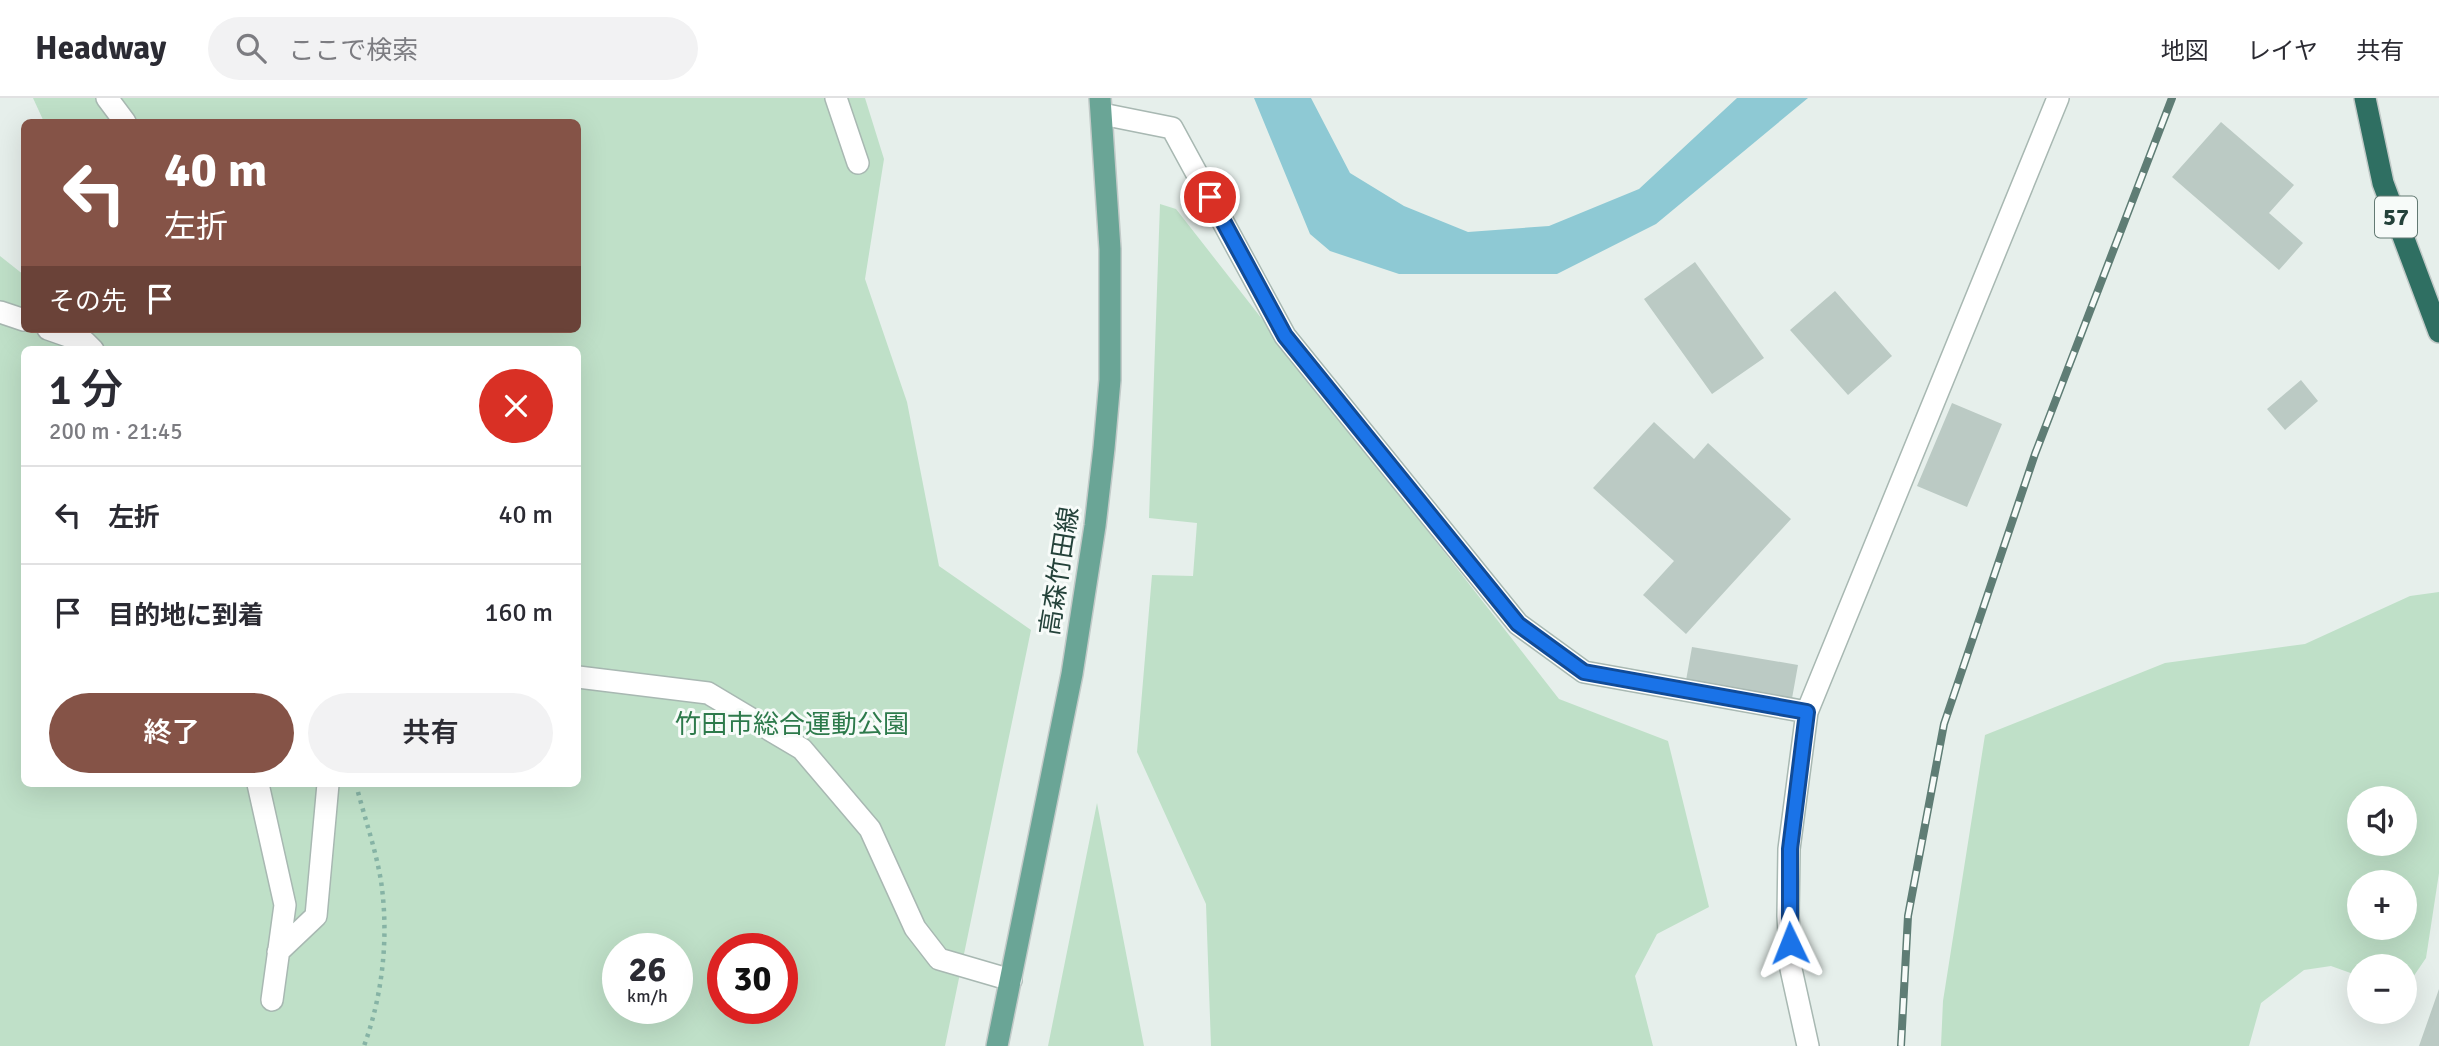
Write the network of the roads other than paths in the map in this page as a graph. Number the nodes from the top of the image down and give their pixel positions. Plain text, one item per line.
1 (107, 98) edge
2 (836, 98) edge
3 (2058, 98) edge
4 (2365, 98) edge
5 (1101, 106) edge
6 (123, 119) edge
7 (858, 163) dead end
8 (2434, 305) edge
9 (0, 312) edge
10 (21, 319) edge
11 (2439, 332) edge
12 (64, 333) edge
13 (92, 340) edge
14 (581, 677) edge
15 (1807, 712) junction
16 (259, 787) edge
17 (328, 787) edge
18 (278, 952) junction
19 (1011, 980) junction
20 (272, 1000) dead end
21 (997, 1046) edge
22 (1808, 1046) edge

1 - 6 street
2 - 7 street
3 - 15 street
4 - 8 highway, 57
5 - 15 street
5 - 19 main road, 高森竹田線
8 - 11 highway, 57
9 - 10 street
12 - 13 street
14 - 19 street
15 - 22 street
16 - 18 street
17 - 18 street
18 - 20 street
19 - 21 main road, 高森竹田線

